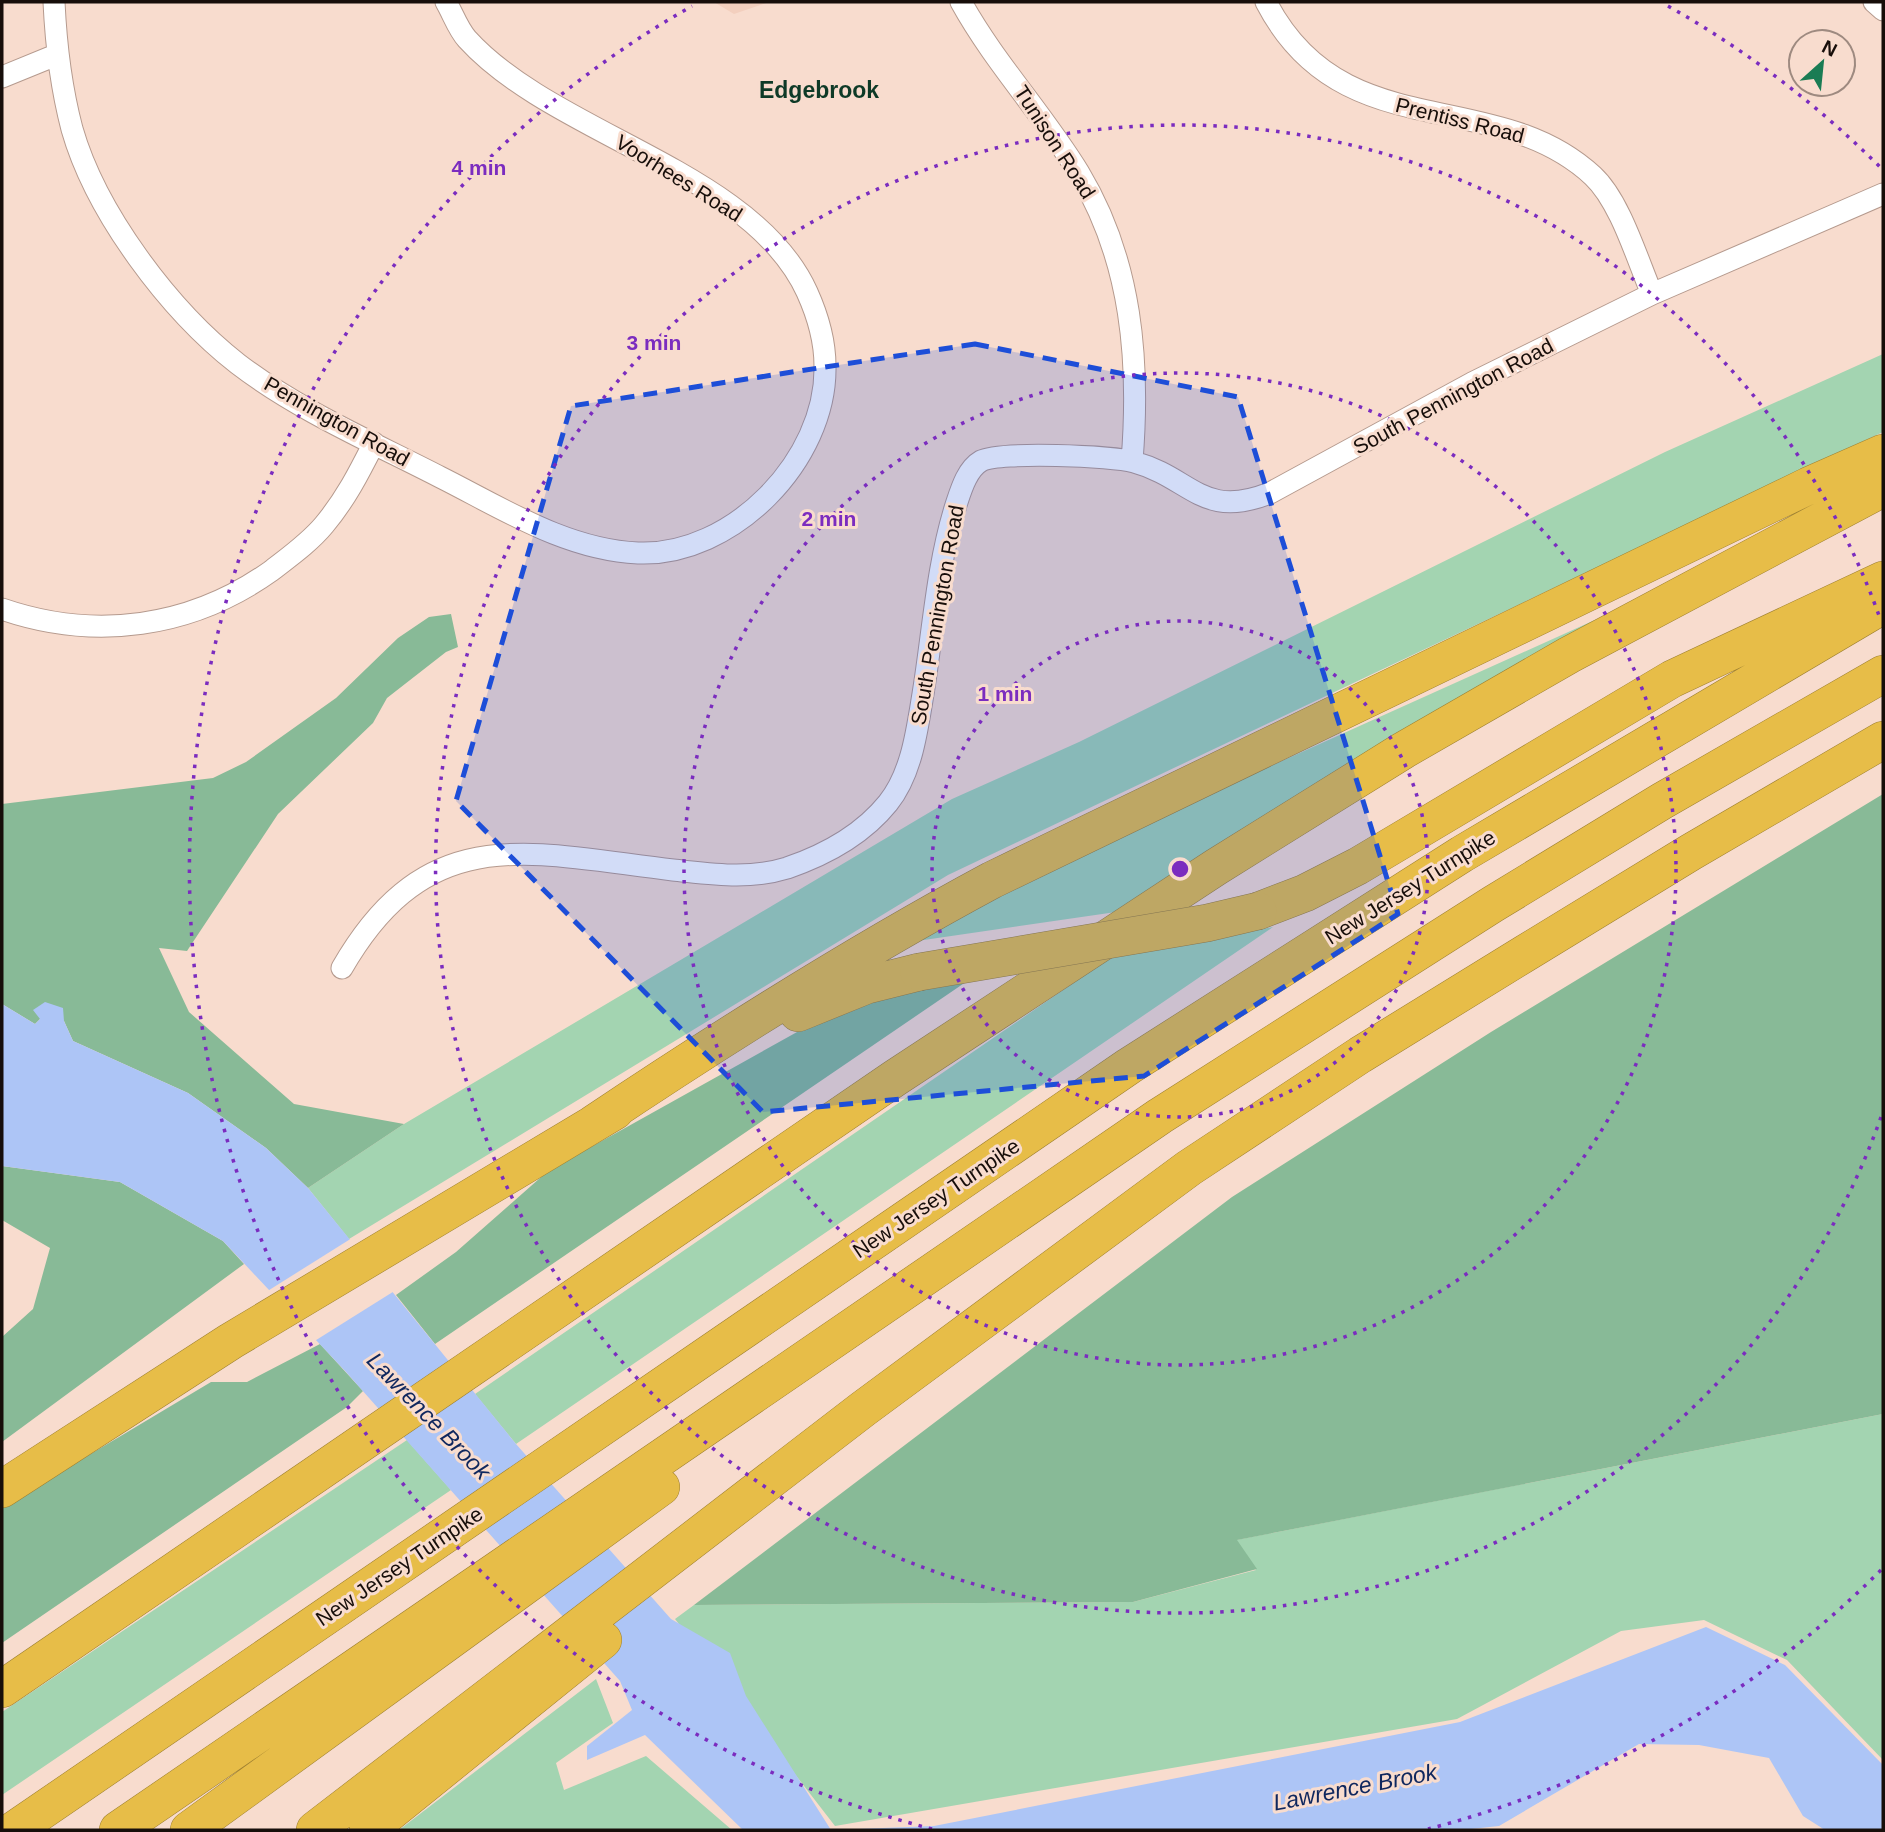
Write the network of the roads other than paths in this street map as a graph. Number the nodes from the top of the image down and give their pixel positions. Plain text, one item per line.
1 (54, 2) edge
2 (446, 2) edge
3 (961, 2) edge
4 (1266, 2) edge
5 (1874, 2) edge
6 (1883, 10) edge
7 (57, 55) junction
8 (2, 76) edge
9 (1883, 194) edge
10 (1652, 294) junction
11 (374, 443) junction
12 (802, 450) joint
13 (1883, 453) edge
14 (1132, 461) junction
15 (1883, 488) edge
16 (1883, 580) edge
17 (1883, 605) edge
18 (2, 609) edge
19 (1883, 674) edge
20 (1883, 740) edge
21 (342, 968) dead end
22 (593, 1124) junction
23 (2, 1489) edge
24 (477, 1602) junction
25 (541, 1673) junction
26 (2, 1689) edge
27 (14, 1830) edge
28 (118, 1830) edge
29 (189, 1830) edge
30 (315, 1830) edge
31 (368, 1830) edge

1 - 7 street, Pennington Road
2 - 12 street, Voorhees Road
3 - 14 street, Tunison Road
4 - 10 street, Prentiss Road
5 - 6 street
7 - 8 street
7 - 11 street, Pennington Road
9 - 10 street, South Pennington Road
10 - 14 street, South Pennington Road
11 - 12 street, Pennington Road
11 - 18 street
13 - 22 highway
14 - 21 street, South Pennington Road
15 - 26 highway
16 - 22 highway, bridge
17 - 27 highway, New Jersey Turnpike
19 - 24 highway
20 - 25 highway
22 - 23 highway
24 - 28 highway
24 - 29 highway
25 - 30 highway
25 - 31 highway

